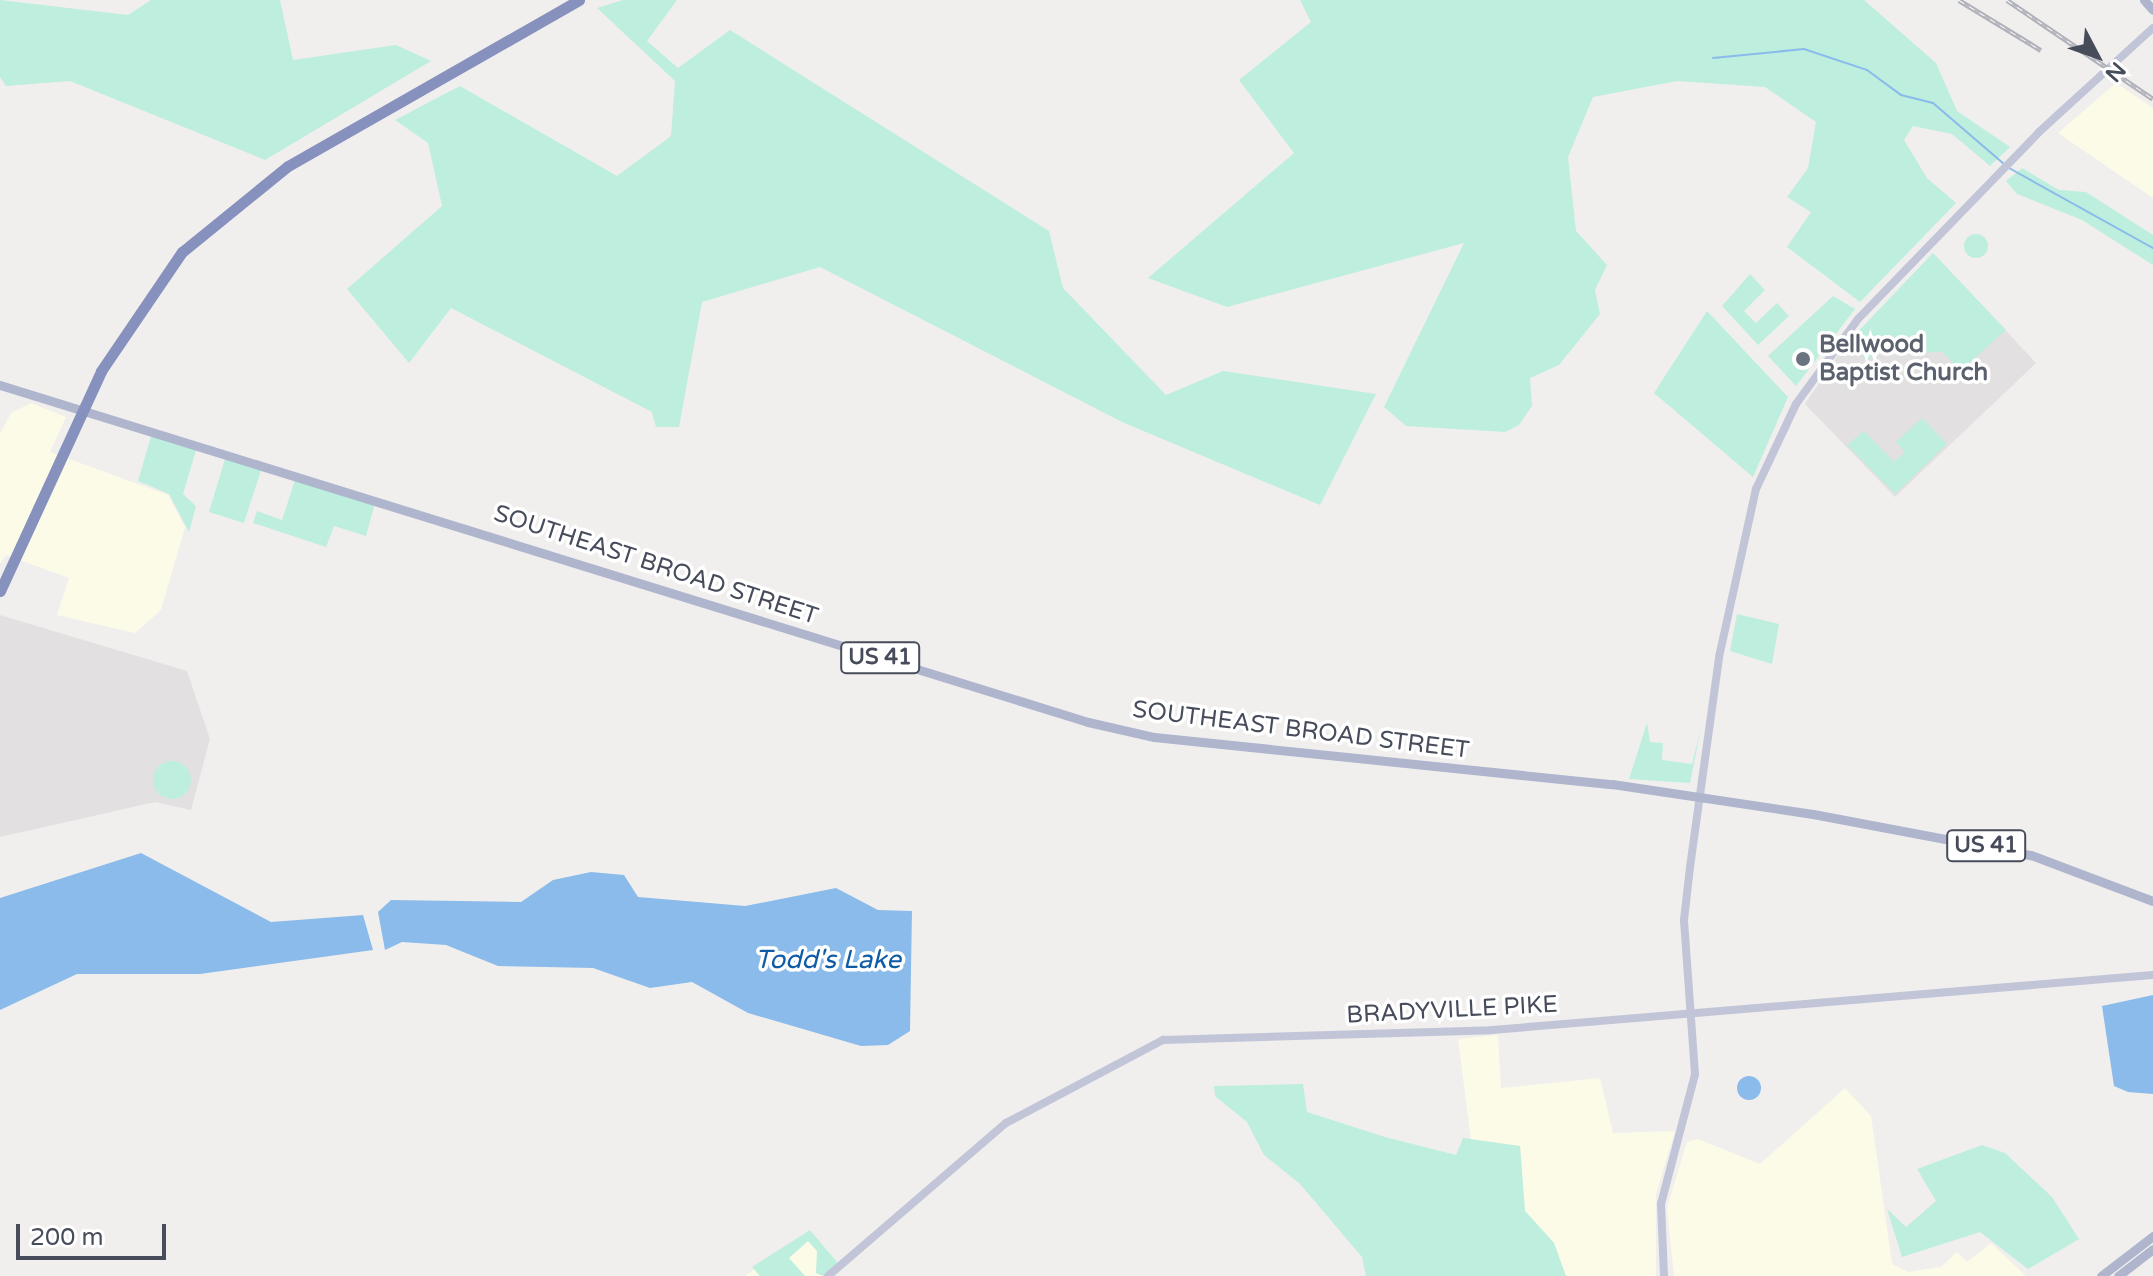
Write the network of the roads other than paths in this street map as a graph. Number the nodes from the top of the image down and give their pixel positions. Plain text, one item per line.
1 (579, 0) edge
2 (2144, 0) edge
3 (2153, 10) edge
4 (2153, 28) edge
5 (0, 385) edge
6 (85, 407) junction
7 (0, 591) edge
8 (1699, 796) junction
9 (2153, 901) edge
10 (2153, 975) edge
11 (1691, 1013) junction
12 (2153, 1236) edge
13 (2153, 1249) edge
14 (828, 1276) edge
15 (1664, 1276) edge
16 (2101, 1276) edge
17 (2118, 1276) edge

1 - 6 highway
2 - 3 main road
4 - 8 main road
5 - 6 main road, SOUTHEAST BROAD STREET / US 41
6 - 7 highway
6 - 8 main road, SOUTHEAST BROAD STREET / US 41
8 - 9 main road, SOUTHEAST BROAD STREET / US 41
8 - 11 main road
10 - 11 main road, BRADYVILLE PIKE
11 - 14 main road, BRADYVILLE PIKE
11 - 15 main road
12 - 16 main road
13 - 17 main road

